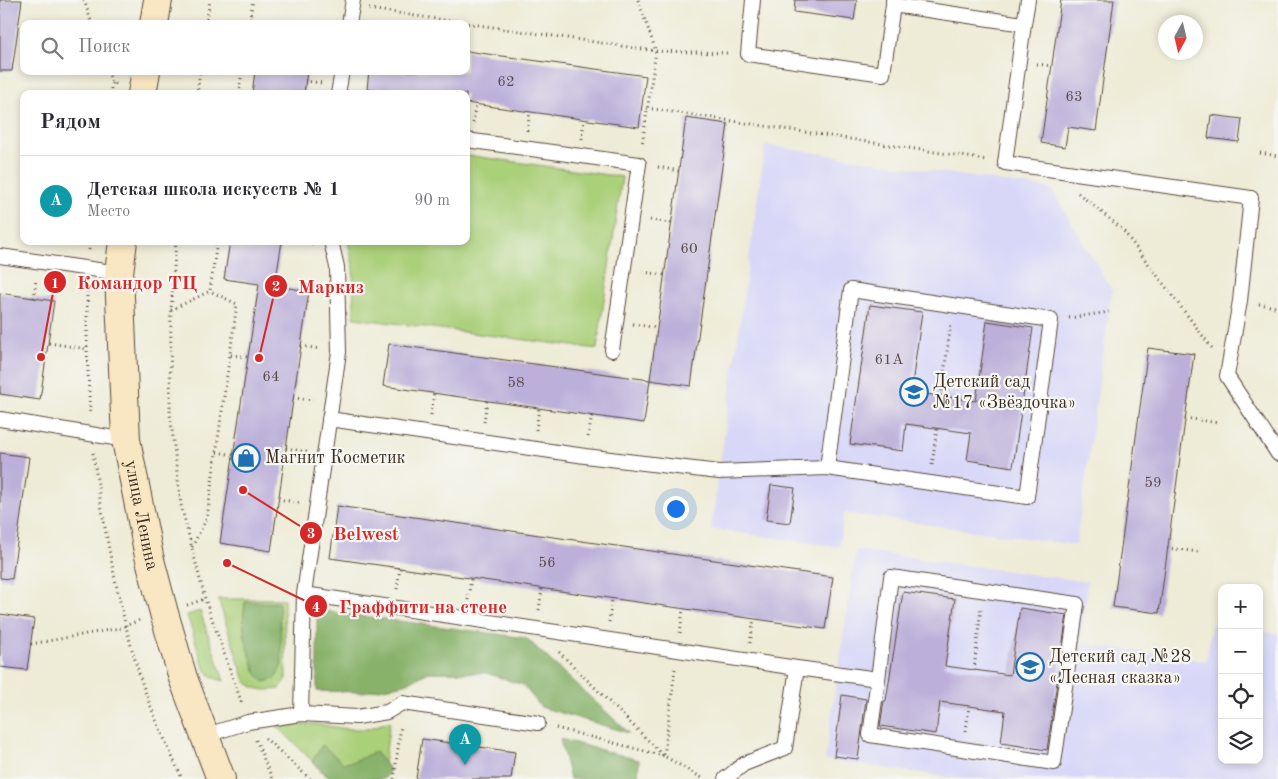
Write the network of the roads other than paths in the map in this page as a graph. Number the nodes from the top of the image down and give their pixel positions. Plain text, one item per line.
1 (158, 0) edge
2 (753, 0) edge
3 (1028, 0) edge
4 (352, 3) edge
5 (893, 3) edge
6 (155, 20) edge
7 (350, 20) edge
8 (1024, 24) junction
9 (145, 75) edge
10 (341, 75) edge
11 (143, 90) edge
12 (339, 90) edge
13 (470, 141) edge
14 (122, 245) edge
15 (332, 245) edge
16 (0, 256) edge
17 (119, 273) junction
18 (612, 350) dead end
19 (0, 419) edge
20 (329, 419) junction
21 (126, 440) junction
22 (1278, 454) edge
23 (827, 468) junction
24 (304, 594) junction
25 (797, 668) junction
26 (878, 679) junction
27 (301, 714) junction
28 (538, 723) road end
29 (204, 736) junction
30 (221, 779) edge
31 (725, 779) edge

1 - 6 street
2 - 5 lane
3 - 8 lane
4 - 7 lane
5 - 8 lane
8 - 22 lane
9 - 11 street
10 - 12 lane
13 - 18 lane
14 - 17 street, улица Ленина
15 - 20 lane
16 - 17 lane
17 - 21 street, улица Ленина
19 - 21 lane
20 - 23 lane
20 - 24 lane
21 - 29 street, улица Ленина
23 - 23 lane
24 - 25 lane
24 - 27 lane
25 - 26 lane
25 - 31 lane
26 - 26 lane
27 - 28 lane
27 - 29 lane
29 - 30 street, улица Ленина

